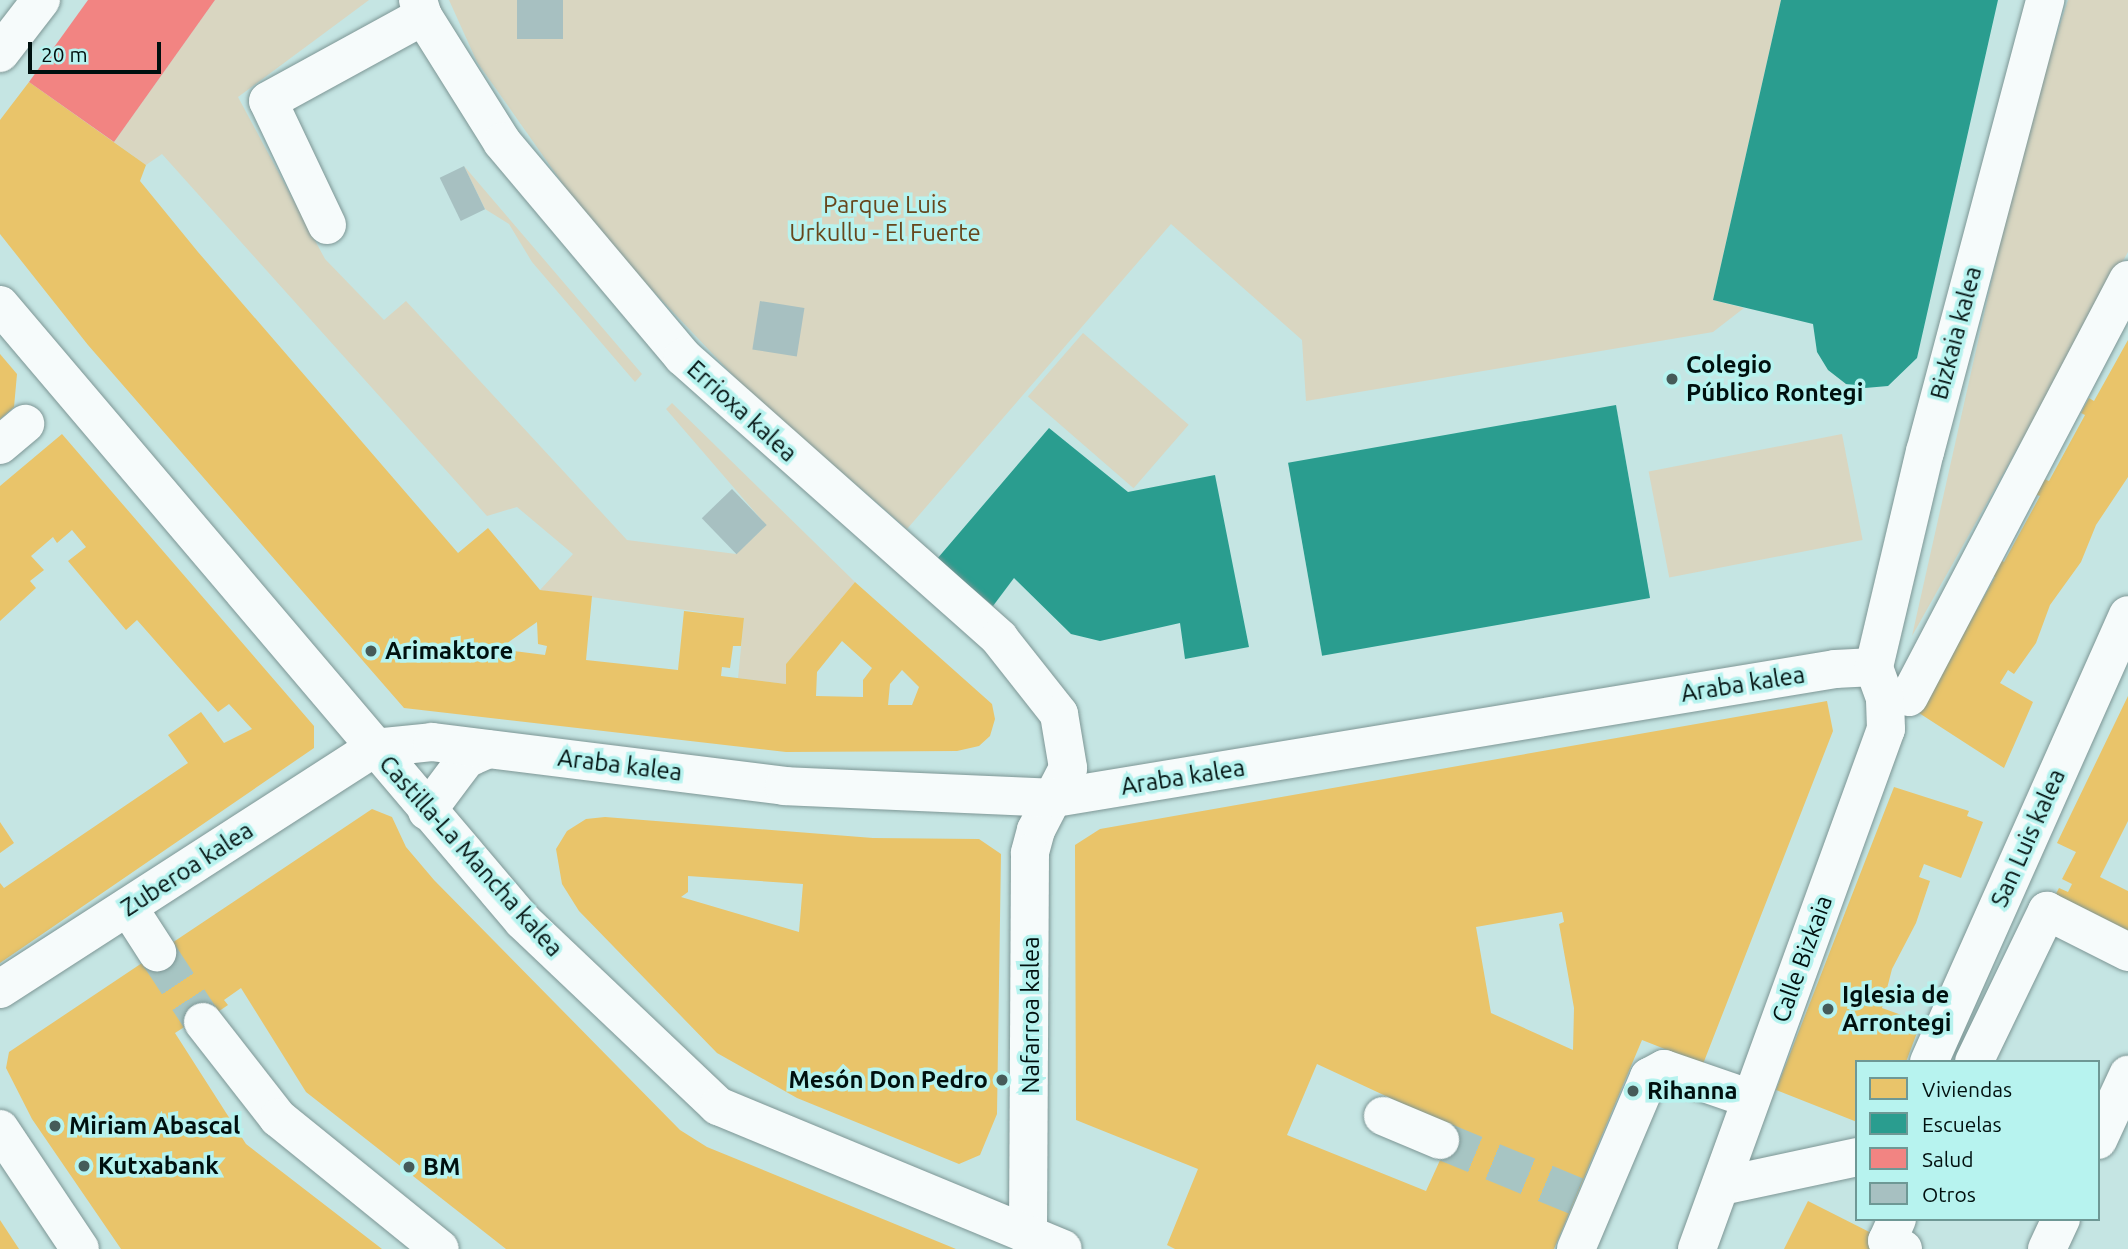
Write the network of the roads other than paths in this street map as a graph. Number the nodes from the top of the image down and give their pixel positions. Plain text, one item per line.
1 (41, 0) edge
2 (2045, 0) edge
3 (420, 8) edge
4 (0, 53) edge
5 (327, 225) dead end
6 (2128, 280) edge
7 (0, 305) edge
8 (2128, 615) edge
9 (1874, 667) junction
10 (1909, 696) dead end
11 (374, 748) junction
12 (488, 749) junction
13 (1055, 798) junction
14 (427, 811) junction
15 (128, 906) junction
16 (158, 952) tunnel mouth
17 (2128, 952) edge
18 (0, 989) edge
19 (203, 1023) tunnel mouth
20 (1930, 1060) edge
21 (1975, 1060) edge
22 (2128, 1076) edge
23 (1751, 1099) junction
24 (1383, 1116) dead end
25 (0, 1129) edge
26 (2100, 1136) edge
27 (1440, 1140) tunnel mouth
28 (1855, 1157) edge
29 (1722, 1186) junction
30 (1896, 1221) edge
31 (2060, 1221) edge
32 (1046, 1243) edge
33 (80, 1249) edge
34 (440, 1249) edge
35 (1576, 1249) edge
36 (1697, 1249) edge
37 (1903, 1249) edge
38 (2048, 1249) edge

1 - 4 street
2 - 9 street, Bizkaia kalea
3 - 5 street
3 - 13 street, Errioxa kalea
6 - 10 street
7 - 11 street, Castilla-La Mancha kalea
8 - 20 street, San Luis kalea
9 - 13 street, Araba kalea
9 - 23 street, Calle Bizkaia
11 - 12 street, Araba kalea
11 - 14 street, Castilla-La Mancha kalea
11 - 15 street, Zuberoa kalea
12 - 13 street, Araba kalea
12 - 14 street
13 - 32 street, Nafarroa kalea
14 - 32 street, Castilla-La Mancha kalea
15 - 16 street
15 - 18 street, Zuberoa kalea
17 - 21 street
19 - 34 street
22 - 26 street
23 - 29 street, Calle Bizkaia
23 - 35 street
24 - 27 street
25 - 33 street
28 - 29 street
29 - 36 street, Calle Bizkaia
30 - 37 street
31 - 38 street

